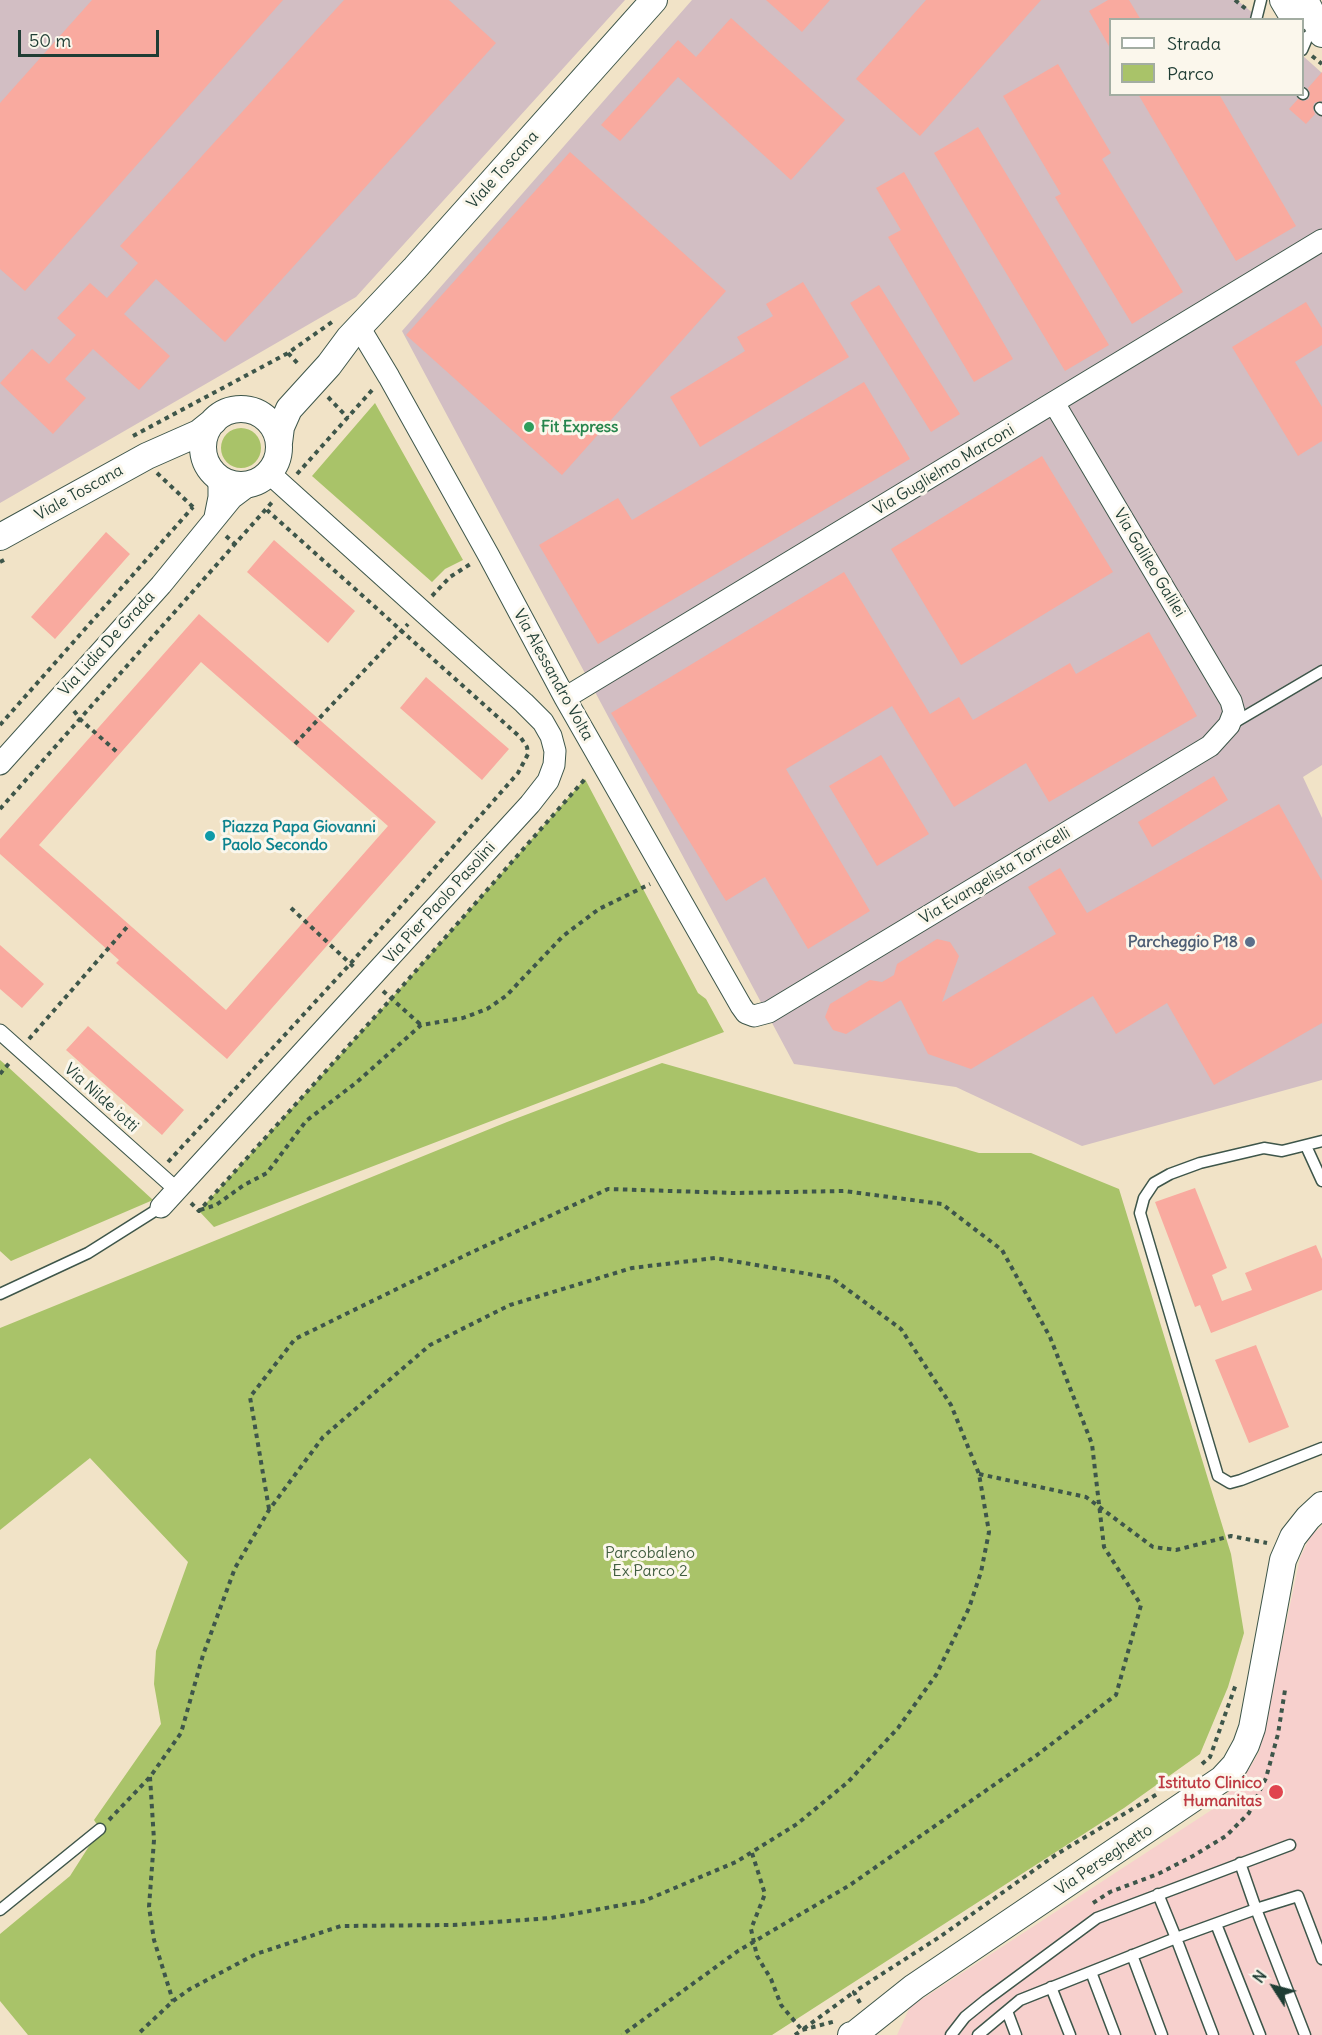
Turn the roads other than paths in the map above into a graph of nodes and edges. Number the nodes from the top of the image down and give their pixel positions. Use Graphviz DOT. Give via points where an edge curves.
graph roads {
  1 [pos="654,0"];
  2 [pos="1261,0"];
  3 [pos="1283,0"];
  4 [pos="1305,0"];
  5 [pos="1256,18"];
  6 [pos="1296,18"];
  7 [pos="1309,36"];
  8 [pos="1322,240"];
  9 [pos="347,329"];
  10 [pos="1054,403"];
  11 [pos="244,409"];
  12 [pos="213,421"];
  13 [pos="279,443"];
  14 [pos="156,459"];
  15 [pos="216,475"];
  16 [pos="269,481"];
  17 [pos="212,523"];
  18 [pos="0,537"];
  19 [pos="1322,671"];
  20 [pos="565,698"];
  21 [pos="1229,725"];
  22 [pos="0,764"];
  23 [pos="754,1016"];
  24 [pos="0,1032"];
  25 [pos="1322,1142"];
  26 [pos="1306,1146"];
  27 [pos="1322,1181"];
  28 [pos="177,1190"];
  29 [pos="161,1207"];
  30 [pos="0,1294"];
  31 [pos="1322,1448"];
  32 [pos="1322,1505"];
  33 [pos="100,1829"];
  34 [pos="1290,1845"];
  35 [pos="1240,1863"];
  36 [pos="1158,1894"];
  37 [pos="1256,1909"];
  38 [pos="0,1910"];
  39 [pos="1216,1924"];
  40 [pos="1176,1938"];
  41 [pos="1132,1955"];
  42 [pos="1322,1959"];
  43 [pos="1091,1972"];
  44 [pos="1051,1987"];
  45 [pos="888,2009"];
  46 [pos="1007,2011"];
  47 [pos="848,2027"];
  48 [pos="878,2035"];
  49 [pos="951,2035"];
  50 [pos="978,2035"];
  51 [pos="1016,2035"];
  52 [pos="1070,2035"];
  53 [pos="1115,2035"];
  54 [pos="1162,2035"];
  55 [pos="1213,2035"];
  56 [pos="1260,2035"];
  57 [pos="1305,2035"];
  1 -- 9 [label="street, Viale Toscana" via="422,260"];
  2 -- 5 [label="lane"];
  3 -- 6 [label="street"];
  4 -- 7 [label="street"];
  8 -- 10 [label="street, Via Guglielmo Marconi"];
  9 -- 11 [label="street, Viale Toscana" via="273,400"];
  9 -- 13 [label="street, Viale Toscana" via="329,365 289,409"];
  9 -- 20 [label="street, Via Alessandro Volta" via="365,337 389,377"];
  10 -- 20 [label="street, Via Guglielmo Marconi"];
  10 -- 21 [label="street, Via Galileo Galilei" via="1231,701 1234,712"];
  11 -- 12 [label="street" via="225,412"];
  11 -- 13 [label="street" via="268,420"];
  12 -- 14 [label="street, Viale Toscana"];
  12 -- 15 [label="street" via="203,444 205,459"];
  13 -- 16 [label="street"];
  14 -- 15 [label="street" via="176,453"];
  14 -- 18 [label="street, Viale Toscana"];
  15 -- 16 [label="street" via="238,485"];
  15 -- 17 [label="street, Via Lidia De Grada" via="218,504"];
  16 -- 17 [label="street, Via Lidia De Grada" via="232,498"];
  16 -- 28 [label="street, Via Pier Paolo Pasolini" via="543,722 555,751 554,765 548,781 530,804"];
  17 -- 22 [label="street, Via Lidia De Grada"];
  19 -- 21 [label="lane"];
  20 -- 23 [label="street, Via Alessandro Volta" via="741,1006"];
  21 -- 23 [label="street, Via Evangelista Torricelli" via="1210,746 769,1012"];
  24 -- 28 [label="street, Via Nilde iotti"];
  25 -- 26 [label="lane"];
  26 -- 27 [label="lane"];
  26 -- 31 [label="lane" via="1282,1151 1264,1148 1170,1174 1154,1183 1140,1213 1218,1476 1230,1483"];
  28 -- 29 [label="street, Via Pier Paolo Pasolini"];
  29 -- 30 [label="lane, Via Pier Paolo Pasolini" via="88,1253"];
  32 -- 45 [label="street, Via Perseghetto" via="1293,1537 1283,1560 1252,1728 1229,1772 1198,1797 914,1987"];
  33 -- 38 [label="lane"];
  34 -- 35 [label="lane"];
  35 -- 36 [label="lane"];
  35 -- 37 [label="lane"];
  36 -- 40 [label="lane"];
  36 -- 49 [label="lane" via="1097,1918 986,2000"];
  37 -- 39 [label="lane"];
  37 -- 42 [label="lane" via="1298,1896"];
  37 -- 57 [label="lane"];
  39 -- 40 [label="lane"];
  39 -- 56 [label="lane"];
  40 -- 41 [label="lane"];
  40 -- 55 [label="lane"];
  41 -- 43 [label="lane"];
  41 -- 54 [label="lane"];
  43 -- 44 [label="lane"];
  43 -- 53 [label="lane"];
  44 -- 46 [label="lane" via="1020,2000"];
  44 -- 52 [label="lane"];
  45 -- 47 [label="street, Via Perseghetto"];
  45 -- 48 [label="street, Via Perseghetto"];
  46 -- 50 [label="lane"];
  46 -- 51 [label="lane"];
}
